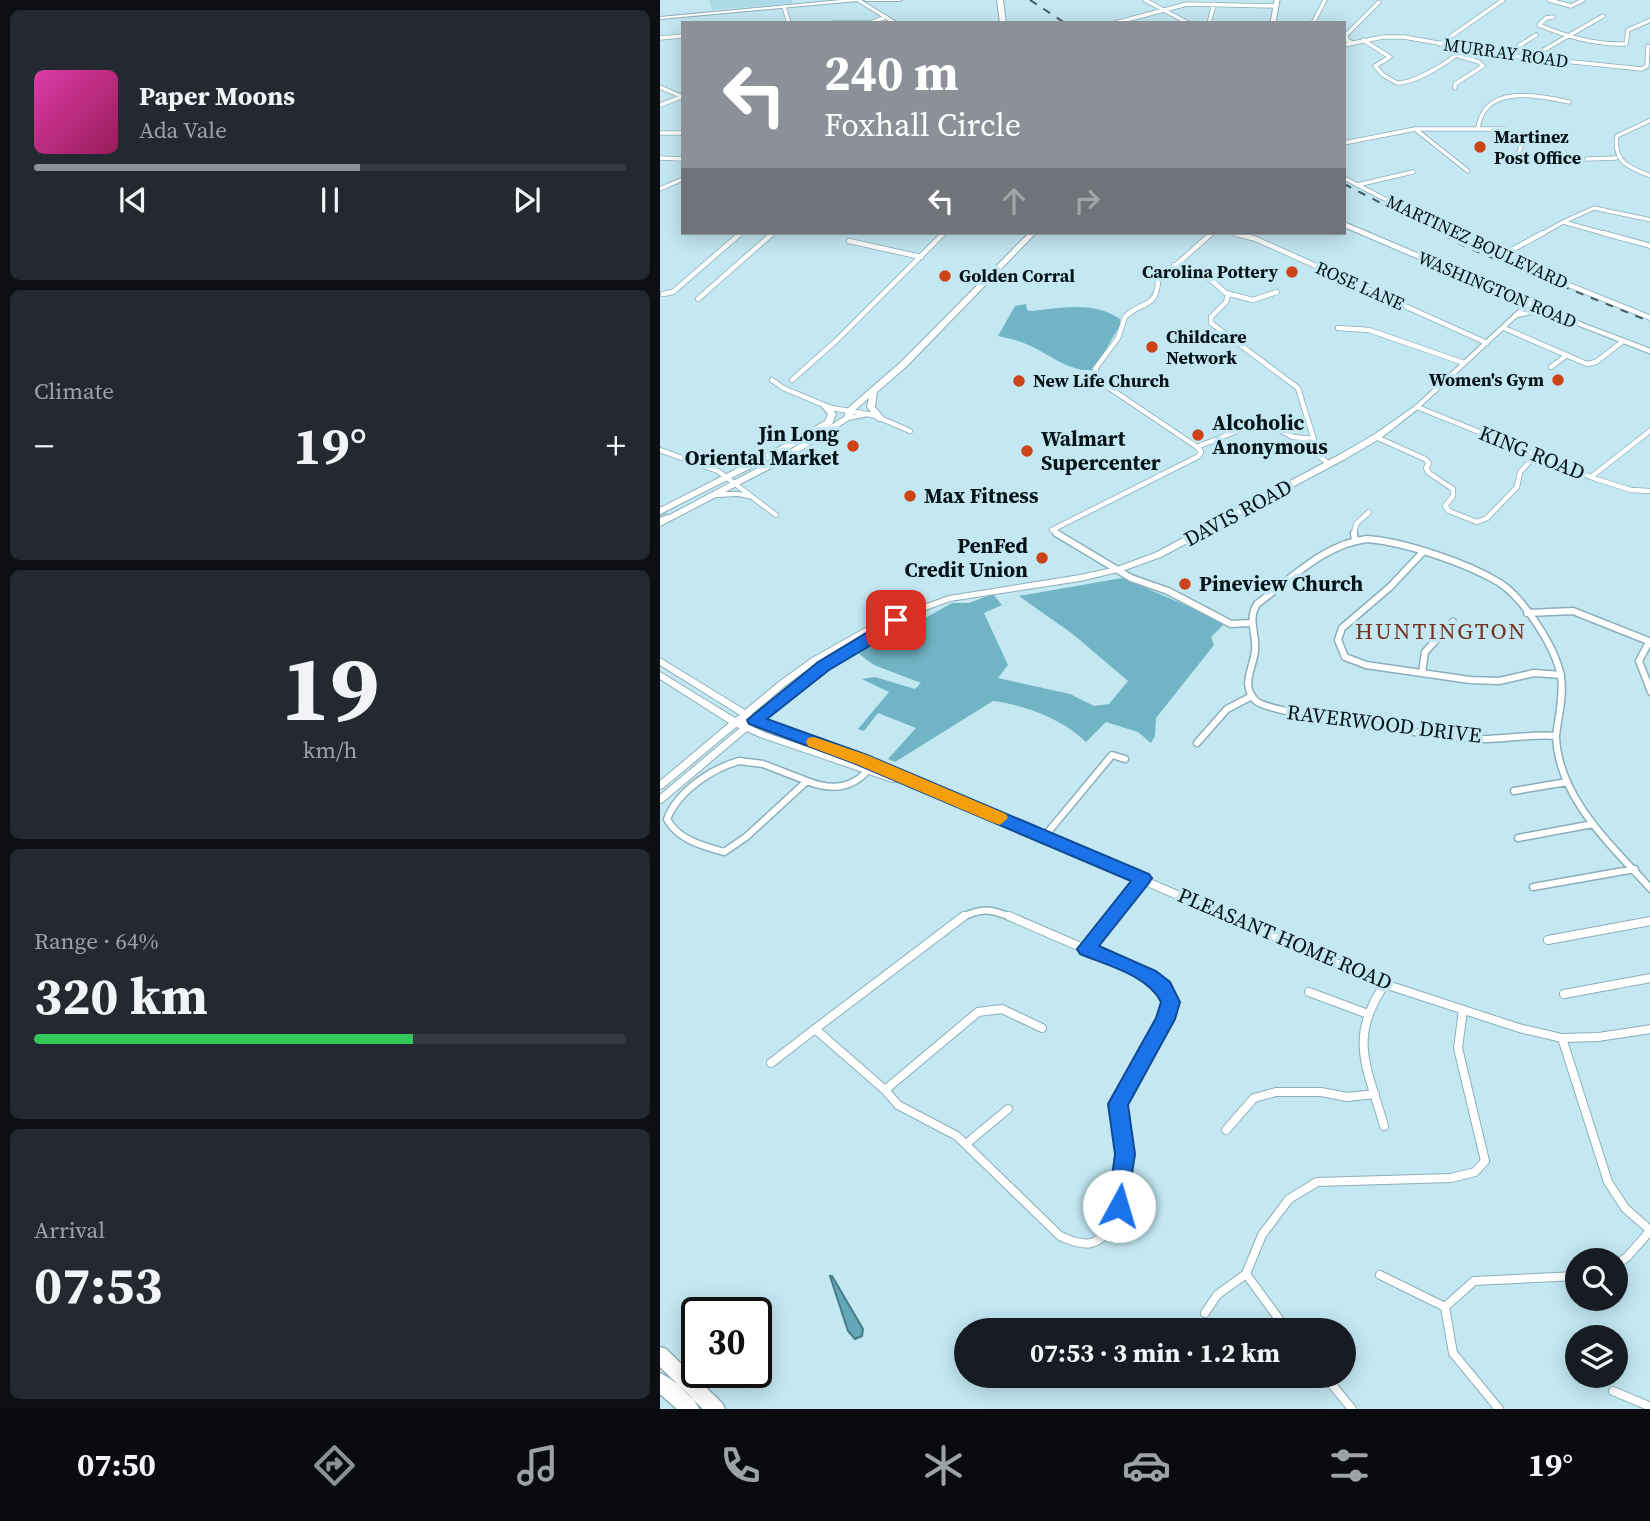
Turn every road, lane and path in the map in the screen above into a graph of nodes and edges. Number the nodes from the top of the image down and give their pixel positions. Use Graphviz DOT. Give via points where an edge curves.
graph roads {
  1 [pos="838,0"];
  2 [pos="858,0"];
  3 [pos="866,0"];
  4 [pos="896,0"];
  5 [pos="1000,0"];
  6 [pos="1145,0"];
  7 [pos="1325,0"];
  8 [pos="1503,0"];
  9 [pos="1549,0"];
  10 [pos="1583,0"];
  11 [pos="878,1"];
  12 [pos="1379,2"];
  13 [pos="1277,3"];
  14 [pos="1214,4"];
  15 [pos="784,6"];
  16 [pos="868,7"];
  17 [pos="1164,10"];
  18 [pos="1603,16"];
  19 [pos="1552,17"];
  20 [pos="660,18"];
  21 [pos="886,18"];
  22 [pos="1650,20"];
  23 [pos="788,21"];
  24 [pos="876,21"];
  25 [pos="892,21"];
  26 [pos="1003,21"];
  27 [pos="1123,21"];
  28 [pos="1184,21"];
  29 [pos="1210,21"];
  30 [pos="1273,21"];
  31 [pos="1314,21"];
  32 [pos="1536,35"];
  33 [pos="1570,35"];
  34 [pos="681,36"];
  35 [pos="660,38"];
  36 [pos="1363,40"];
  37 [pos="1352,43"];
  38 [pos="1346,44"];
  39 [pos="1440,44"];
  40 [pos="1648,46"];
  41 [pos="1464,48"];
  42 [pos="1456,55"];
  43 [pos="1505,55"];
  44 [pos="1390,57"];
  45 [pos="1397,57"];
  46 [pos="1535,59"];
  47 [pos="660,87"];
  48 [pos="1455,88"];
  49 [pos="681,96"];
  50 [pos="681,96"];
  51 [pos="1569,102"];
  52 [pos="660,105"];
  53 [pos="1650,120"];
  54 [pos="1639,125"];
  55 [pos="1415,129"];
  56 [pos="1478,129"];
  57 [pos="1650,129"];
  58 [pos="660,133"];
  59 [pos="681,133"];
  60 [pos="1346,143"];
  61 [pos="660,158"];
  62 [pos="1616,158"];
  63 [pos="681,159"];
  64 [pos="1587,159"];
  65 [pos="1514,164"];
  66 [pos="1468,171"];
  67 [pos="1413,172"];
  68 [pos="1650,176"];
  69 [pos="1346,179"];
  70 [pos="681,180"];
  71 [pos="1357,185"];
  72 [pos="660,189"];
  73 [pos="1650,220"];
  74 [pos="1563,222"];
  75 [pos="1346,225"];
  76 [pos="739,235"];
  77 [pos="771,235"];
  78 [pos="942,235"];
  79 [pos="1031,235"];
  80 [pos="1210,235"];
  81 [pos="1241,235"];
  82 [pos="849,241"];
  83 [pos="1650,246"];
  84 [pos="921,257"];
  85 [pos="1499,257"];
  86 [pos="1174,265"];
  87 [pos="1277,292"];
  88 [pos="1226,293"];
  89 [pos="664,295"];
  90 [pos="698,299"];
  91 [pos="1529,303"];
  92 [pos="1552,313"];
  93 [pos="1516,316"];
  94 [pos="1650,318"];
  95 [pos="1338,328"];
  96 [pos="1504,328"];
  97 [pos="1623,341"];
  98 [pos="1487,343"];
  99 [pos="1650,352"];
  100 [pos="1567,355"];
  101 [pos="1464,363"];
  102 [pos="1551,367"];
  103 [pos="772,380"];
  104 [pos="792,380"];
  105 [pos="875,390"];
  106 [pos="825,406"];
  107 [pos="1417,407"];
  108 [pos="849,414"];
  109 [pos="871,414"];
  110 [pos="881,419"];
  111 [pos="829,422"];
  112 [pos="1650,430"];
  113 [pos="910,432"];
  114 [pos="1376,437"];
  115 [pos="1314,439"];
  116 [pos="1197,447"];
  117 [pos="660,450"];
  118 [pos="1537,454"];
  119 [pos="1329,464"];
  120 [pos="752,475"];
  121 [pos="1591,477"];
  122 [pos="731,480"];
  123 [pos="1650,491"];
  124 [pos="748,495"];
  125 [pos="702,500"];
  126 [pos="1369,512"];
  127 [pos="776,514"];
  128 [pos="661,516"];
  129 [pos="1355,540"];
  130 [pos="1422,553"];
  131 [pos="1119,569"];
  132 [pos="1527,613"];
  133 [pos="896,620"];
  134 [pos="1453,622"];
  135 [pos="1250,623"];
  136 [pos="1650,642"];
  137 [pos="660,661"];
  138 [pos="1422,673"];
  139 [pos="660,675"];
  140 [pos="1561,675"];
  141 [pos="1650,692"];
  142 [pos="1252,696"];
  143 [pos="745,715"];
  144 [pos="755,720"];
  145 [pos="736,723"];
  146 [pos="746,727"];
  147 [pos="1557,736"];
  148 [pos="1197,743"];
  149 [pos="1124,759"];
  150 [pos="870,768"];
  151 [pos="808,781"];
  152 [pos="1567,782"];
  153 [pos="660,786"];
  154 [pos="1514,791"];
  155 [pos="661,799"];
  156 [pos="675,804"];
  157 [pos="1593,824"];
  158 [pos="1044,837"];
  159 [pos="1518,838"];
  160 [pos="1635,869"];
  161 [pos="1143,878"];
  162 [pos="1533,887"];
  163 [pos="1650,889"];
  164 [pos="1650,921"];
  165 [pos="1548,940"];
  166 [pos="1086,949"];
  167 [pos="1650,978"];
  168 [pos="1385,984"];
  169 [pos="1309,992"];
  170 [pos="1564,994"];
  171 [pos="1463,1010"];
  172 [pos="1368,1014"];
  173 [pos="1042,1028"];
  174 [pos="815,1029"];
  175 [pos="1650,1029"];
  176 [pos="1562,1038"];
  177 [pos="770,1063"];
  178 [pos="885,1090"];
  179 [pos="1375,1094"];
  180 [pos="1008,1109"];
  181 [pos="1384,1126"];
  182 [pos="1226,1130"];
  183 [pos="966,1144"];
  184 [pos="1650,1231"];
  185 [pos="1628,1256"];
  186 [pos="1246,1274"];
  187 [pos="1380,1275"];
  188 [pos="1565,1277"];
  189 [pos="1445,1307"];
  190 [pos="1205,1313"];
  191 [pos="1278,1318"];
  192 [pos="660,1356"];
  193 [pos="660,1382"];
  194 [pos="1335,1388"];
  195 [pos="1613,1391"];
  196 [pos="1650,1407"];
  197 [pos="690,1409"];
  198 [pos="716,1409"];
  199 [pos="1352,1409"];
  200 [pos="1499,1409"];
  1 -- 2 [label="main road"];
  1 -- 15 [label="main road"];
  2 -- 16 [label="main road"];
  3 -- 11 [label="main road"];
  4 -- 11 [label="main road"];
  5 -- 26 [label="main road"];
  6 -- 17 [label="street"];
  7 -- 31 [label="street"];
  8 -- 39 [label="street"];
  9 -- 10 [label="street" via="1571,6"];
  11 -- 16 [label="main road"];
  12 -- 37 [label="street" via="1346,35"];
  13 -- 14 [label="street"];
  13 -- 30 [label="street"];
  14 -- 17 [label="street"];
  14 -- 29 [label="street"];
  15 -- 20 [label="main road"];
  15 -- 23 [label="street"];
  16 -- 21 [label="main road"];
  17 -- 27 [label="street"];
  17 -- 28 [label="street"];
  18 -- 33 [label="street"];
  19 -- 33 [label="street" via="1539,25"];
  21 -- 24 [label="street"];
  21 -- 25 [label="main road"];
  22 -- 33 [label="street" via="1628,30 1626,44"];
  32 -- 43 [label="street"];
  33 -- 46 [label="street"];
  34 -- 35 [label="street"];
  36 -- 37 [label="street, MURRAY ROAD"];
  36 -- 39 [label="street, MURRAY ROAD" via="1394,36"];
  36 -- 44 [label="street"];
  37 -- 38 [label="street, MURRAY ROAD"];
  39 -- 41 [label="street, MURRAY ROAD"];
  40 -- 46 [label="street, MURRAY ROAD" via="1642,69"];
  41 -- 42 [label="street"];
  41 -- 43 [label="street, MURRAY ROAD"];
  42 -- 44 [label="street" via="1411,82 1399,84 1375,66"];
  42 -- 48 [label="street" via="1483,66"];
  43 -- 46 [label="street, MURRAY ROAD"];
  44 -- 45 [label="street"];
  47 -- 49 [label="street"];
  50 -- 52 [label="street"];
  51 -- 56 [label="street" via="1511,96 1481,112"];
  53 -- 54 [label="street"];
  54 -- 57 [label="street"];
  54 -- 62 [label="street" via="1617,136"];
  55 -- 56 [label="street"];
  55 -- 60 [label="street"];
  55 -- 66 [label="street"];
  56 -- 65 [label="street" via="1503,129 1518,140 1522,144"];
  58 -- 59 [label="street"];
  61 -- 63 [label="street"];
  62 -- 64 [label="street"];
  62 -- 68 [label="street"];
  67 -- 71 [label="street"];
  69 -- 71 [label="street, MARTINEZ BOULEVARD"];
  70 -- 72 [label="street"];
  71 -- 85 [label="street, MARTINEZ BOULEVARD"];
  73 -- 74 [label="street" via="1594,208"];
  74 -- 83 [label="street"];
  74 -- 85 [label="street"];
  75 -- 91 [label="main road, WASHINGTON ROAD"];
  76 -- 89 [label="street"];
  77 -- 90 [label="street"];
  78 -- 84 [label="street"];
  79 -- 105 [label="main road"];
  80 -- 86 [label="street"];
  81 -- 98 [label="street, ROSE LANE"];
  82 -- 84 [label="street"];
  84 -- 104 [label="street"];
  85 -- 94 [label="street, MARTINEZ BOULEVARD"];
  86 -- 88 [label="street" via="1207,278"];
  86 -- 116 [label="street" via="1156,282 1159,289 1152,301 1126,317 1116,341 1095,369 1099,381"];
  87 -- 88 [label="street" via="1253,300"];
  88 -- 115 [label="street" via="1226,302 1211,323 1298,388"];
  91 -- 92 [label="main road, WASHINGTON ROAD"];
  91 -- 93 [label="main road, DAVIS ROAD"];
  92 -- 93 [label="main road"];
  92 -- 97 [label="main road, WASHINGTON ROAD"];
  93 -- 96 [label="main road, DAVIS ROAD"];
  95 -- 101 [label="street" via="1369,330"];
  96 -- 98 [label="main road, DAVIS ROAD"];
  96 -- 100 [label="street"];
  97 -- 99 [label="main road, WASHINGTON ROAD"];
  97 -- 100 [label="street" via="1587,364"];
  98 -- 101 [label="main road, DAVIS ROAD"];
  100 -- 102 [label="street"];
  101 -- 107 [label="main road, DAVIS ROAD"];
  103 -- 106 [label="street"];
  105 -- 108 [label="main road"];
  105 -- 110 [label="main road" via="871,407"];
  106 -- 108 [label="street"];
  106 -- 111 [label="main road" via="832,414"];
  107 -- 114 [label="main road, DAVIS ROAD"];
  107 -- 118 [label="street, KING ROAD"];
  108 -- 109 [label="main road"];
  108 -- 111 [label="main road"];
  108 -- 120 [label="main road"];
  109 -- 110 [label="street"];
  110 -- 113 [label="street"];
  111 -- 122 [label="main road"];
  112 -- 121 [label="street"];
  114 -- 118 [label="street" via="1425,459 1429,473 1453,489 1445,506 1449,511 1477,522 1487,518 1517,487 1520,472"];
  114 -- 119 [label="main road, DAVIS ROAD"];
  115 -- 116 [label="street" via="1293,437 1270,425 1222,435"];
  115 -- 119 [label="street" via="1319,456"];
  116 -- 131 [label="street" via="1199,456 1052,530"];
  117 -- 122 [label="street"];
  118 -- 121 [label="street, KING ROAD"];
  119 -- 131 [label="main road, DAVIS ROAD" via="1190,539"];
  120 -- 122 [label="main road"];
  120 -- 124 [label="main road" via="747,482"];
  121 -- 123 [label="street, KING ROAD"];
  122 -- 124 [label="street"];
  122 -- 125 [label="main road"];
  122 -- 128 [label="main road"];
  124 -- 125 [label="main road" via="727,493"];
  124 -- 127 [label="street"];
  125 -- 128 [label="main road"];
  126 -- 129 [label="street" via="1356,522"];
  129 -- 130 [label="street" via="1382,539"];
  129 -- 135 [label="street" via="1330,551 1257,604"];
  130 -- 132 [label="street" via="1499,583"];
  130 -- 138 [label="street" via="1342,628 1338,640 1345,657 1354,662"];
  131 -- 133 [label="main road, DAVIS ROAD" via="949,599"];
  131 -- 135 [label="street" via="1231,624"];
  132 -- 136 [label="street" via="1573,611"];
  132 -- 140 [label="street"];
  133 -- 143 [label="main road, DAVIS ROAD" via="879,624 815,660"];
  133 -- 144 [label="main road, DAVIS ROAD" via="824,666"];
  134 -- 138 [label="street" via="1425,652"];
  135 -- 142 [label="street" via="1256,649 1247,680"];
  136 -- 141 [label="street" via="1639,661"];
  137 -- 143 [label="main road, PLEASANT HOME ROAD"];
  138 -- 140 [label="street" via="1499,681 1534,674"];
  139 -- 145 [label="main road, PLEASANT HOME ROAD"];
  140 -- 147 [label="street"];
  142 -- 147 [label="street, RAVERWOOD DRIVE" via="1278,711 1453,736"];
  142 -- 148 [label="street" via="1222,711"];
  143 -- 144 [label="main road, PLEASANT HOME ROAD"];
  143 -- 145 [label="main road, DAVIS ROAD"];
  144 -- 146 [label="main road"];
  144 -- 150 [label="main road, PLEASANT HOME ROAD"];
  145 -- 146 [label="main road, PLEASANT HOME ROAD"];
  145 -- 153 [label="main road, DAVIS ROAD"];
  146 -- 150 [label="main road, PLEASANT HOME ROAD"];
  146 -- 155 [label="main road"];
  147 -- 152 [label="street"];
  149 -- 158 [label="street" via="1112,755"];
  150 -- 151 [label="street" via="851,785 829,788"];
  150 -- 158 [label="main road, PLEASANT HOME ROAD"];
  151 -- 156 [label="street" via="734,760 721,765"];
  151 -- 156 [label="street" via="724,852 672,829 667,819"];
  152 -- 154 [label="street"];
  152 -- 157 [label="street"];
  155 -- 156 [label="street"];
  157 -- 159 [label="street"];
  157 -- 160 [label="street"];
  158 -- 161 [label="main road, PLEASANT HOME ROAD"];
  160 -- 162 [label="street"];
  160 -- 163 [label="street"];
  161 -- 166 [label="street"];
  161 -- 168 [label="main road, PLEASANT HOME ROAD"];
  164 -- 165 [label="street"];
  166 -- 174 [label="street" via="999,912 978,909 955,921"];
  166 -- 183 [label="street" via="1150,977 1170,1002 1166,1019 1118,1104 1125,1154 1113,1226 1091,1244 1074,1244 1040,1219"];
  167 -- 170 [label="street"];
  168 -- 171 [label="main road, PLEASANT HOME ROAD"];
  168 -- 172 [label="street"];
  169 -- 172 [label="street"];
  171 -- 176 [label="main road, PLEASANT HOME ROAD"];
  171 -- 186 [label="street" via="1458,1048 1485,1161 1475,1172 1452,1178 1317,1182 1289,1199 1262,1235"];
  172 -- 179 [label="street" via="1363,1044"];
  173 -- 178 [label="street" via="1002,1009 978,1012"];
  174 -- 177 [label="street"];
  174 -- 178 [label="street"];
  175 -- 176 [label="main road, PLEASANT HOME ROAD"];
  176 -- 184 [label="street" via="1608,1182 1625,1208"];
  178 -- 183 [label="street" via="898,1105"];
  179 -- 181 [label="street"];
  179 -- 182 [label="street" via="1347,1097 1276,1092 1254,1098"];
  180 -- 183 [label="street"];
  184 -- 185 [label="street"];
  186 -- 190 [label="street" via="1219,1292"];
  186 -- 191 [label="street"];
  187 -- 189 [label="street"];
  188 -- 189 [label="street" via="1474,1281"];
  189 -- 200 [label="street" via="1453,1353"];
  192 -- 198 [label="highway"];
  193 -- 197 [label="highway"];
  194 -- 199 [label="street"];
  195 -- 196 [label="street"];
}
